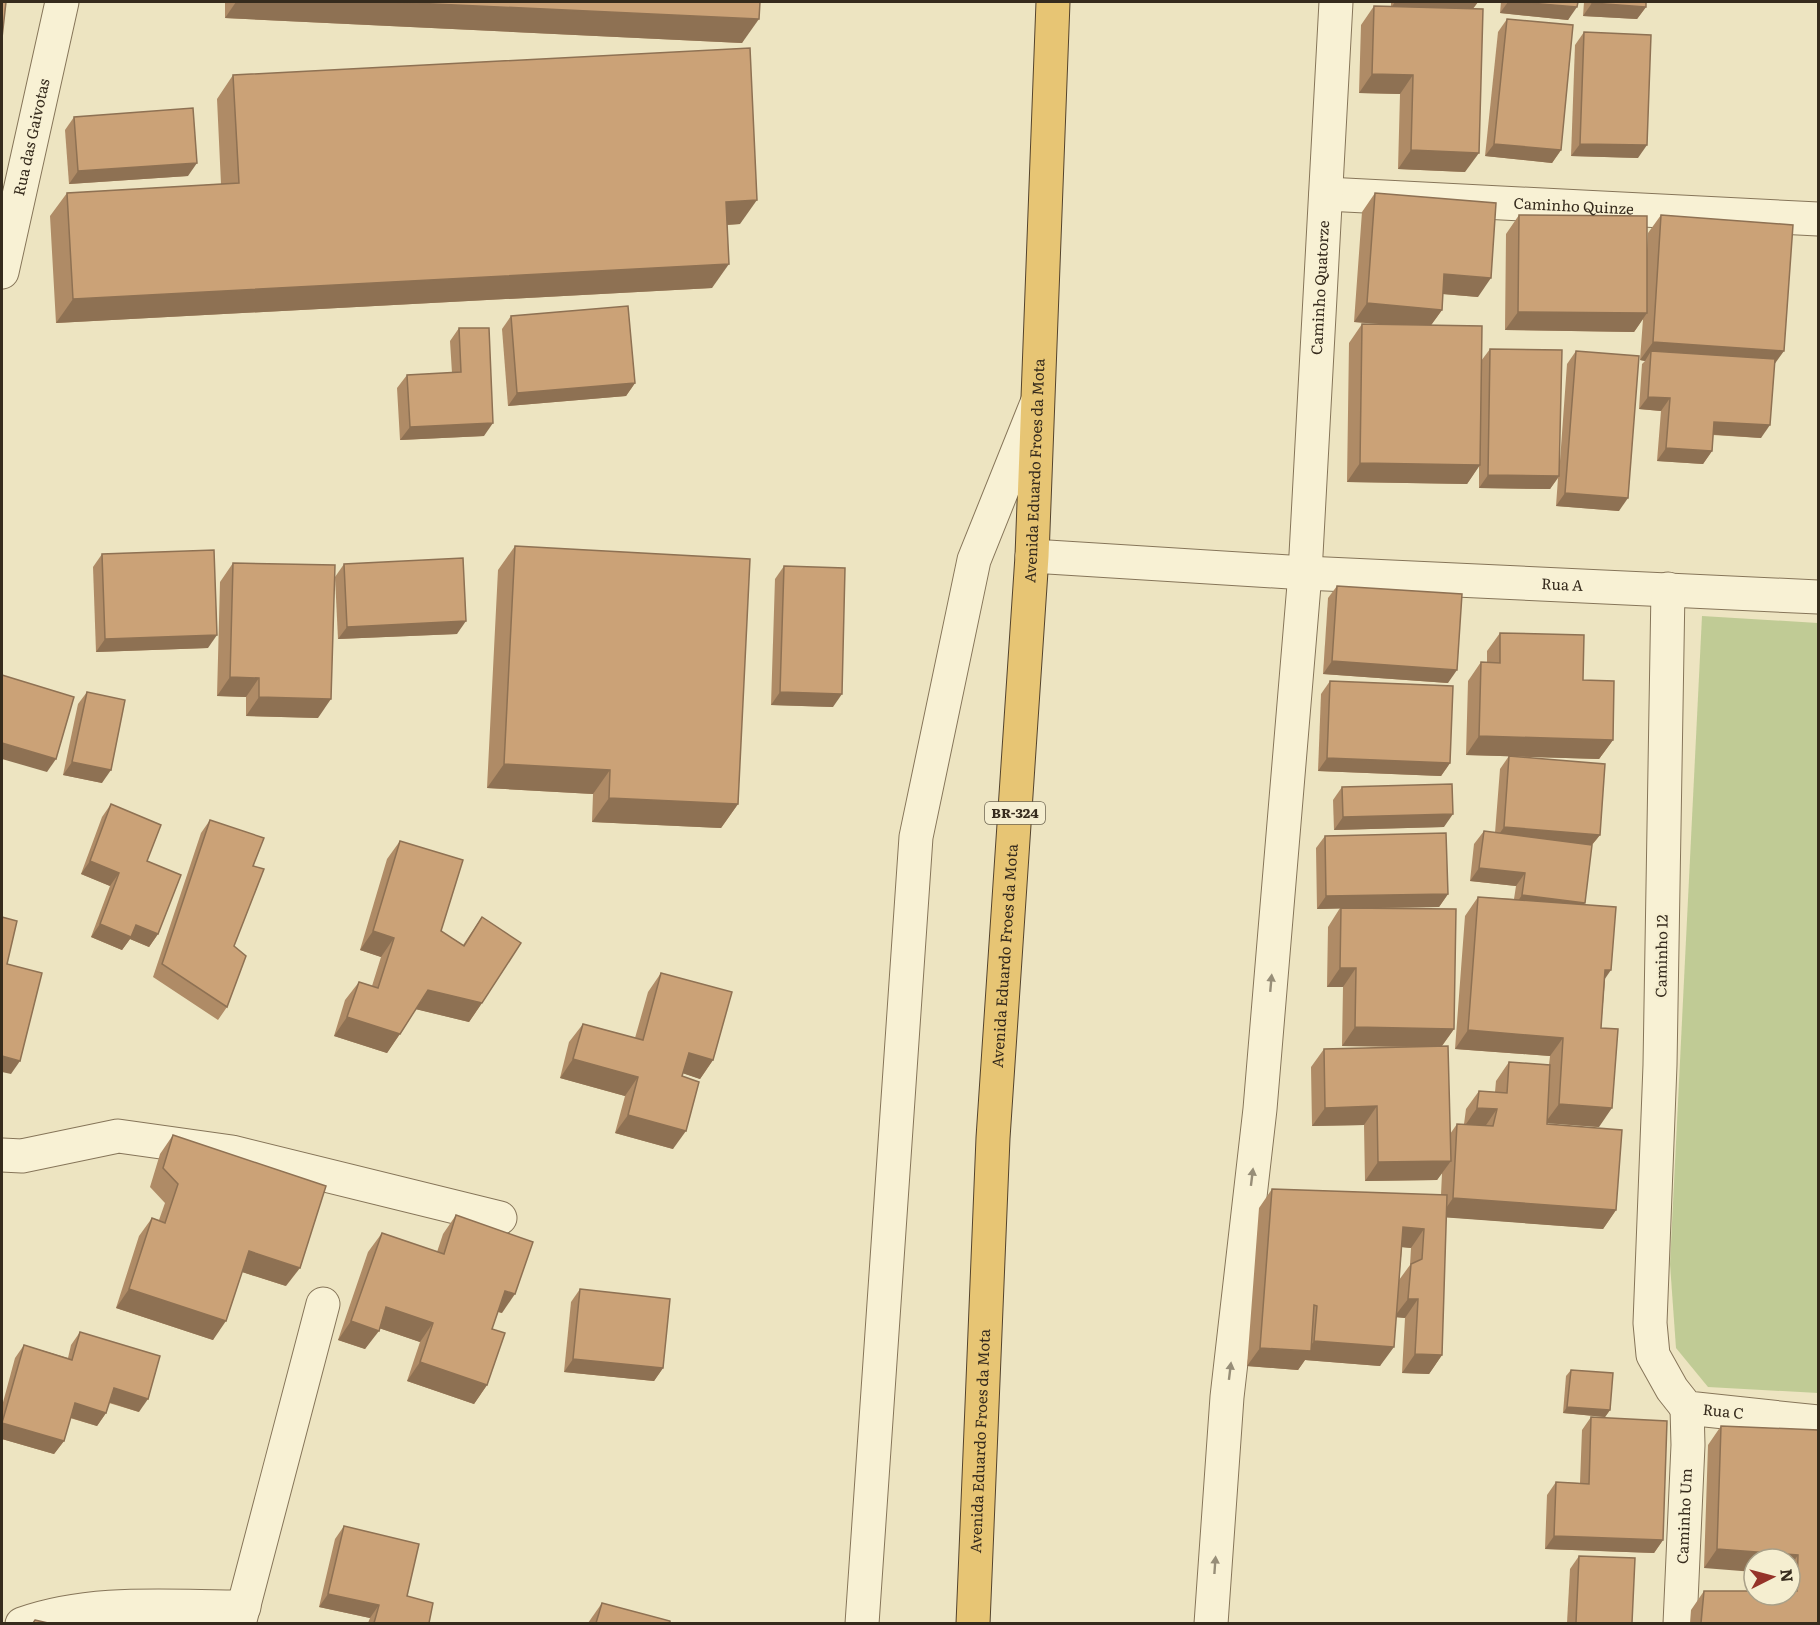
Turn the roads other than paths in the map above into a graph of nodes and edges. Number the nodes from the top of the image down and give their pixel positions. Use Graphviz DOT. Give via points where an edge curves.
graph roads {
  1 [pos="62,2"];
  2 [pos="1053,2"];
  3 [pos="1336,2"];
  4 [pos="1326,194"];
  5 [pos="1818,219"];
  6 [pos="2,272"];
  7 [pos="1038,398"];
  8 [pos="1032,556"];
  9 [pos="1305,573"];
  10 [pos="1668,589"];
  11 [pos="1818,597"];
  12 [pos="2,1155"];
  13 [pos="500,1218"];
  14 [pos="323,1304"];
  15 [pos="1650,1323"];
  16 [pos="1687,1408"];
  17 [pos="1818,1422"];
  18 [pos="241,1615"];
  19 [pos="22,1623"];
  20 [pos="862,1623"];
  21 [pos="973,1623"];
  22 [pos="1211,1623"];
  23 [pos="1680,1623"];
  1 -- 6 [label="street, Rua das Gaivotas"];
  2 -- 7 [label="highway, Avenida Eduardo Froes da Mota / BR-324"];
  3 -- 4 [label="street, Caminho Quatorze"];
  4 -- 5 [label="street, Caminho Quinze"];
  4 -- 9 [label="street, Caminho Quatorze"];
  7 -- 8 [label="highway, Avenida Eduardo Froes da Mota / BR-324"];
  7 -- 20 [label="street" via="974,560 916,837"];
  8 -- 9 [label="street, Rua A"];
  8 -- 21 [label="highway, Avenida Eduardo Froes da Mota / BR-324" via="993,1138"];
  9 -- 10 [label="street, Rua A"];
  22 -- 9 [label="street, Caminho Quatorze, one-way" via="1227,1397 1260,1109"];
  10 -- 11 [label="street, Rua A"];
  10 -- 15 [label="street, Caminho 12" via="1660,1053"];
  12 -- 13 [label="street" via="22,1156 118,1136 232,1152"];
  14 -- 18 [label="street"];
  15 -- 16 [label="street, Rua C" via="1653,1355 1671,1389"];
  16 -- 17 [label="street, Rua C"];
  16 -- 23 [label="street, Caminho Um"];
  18 -- 19 [label="street" via="105,1607"];
}
